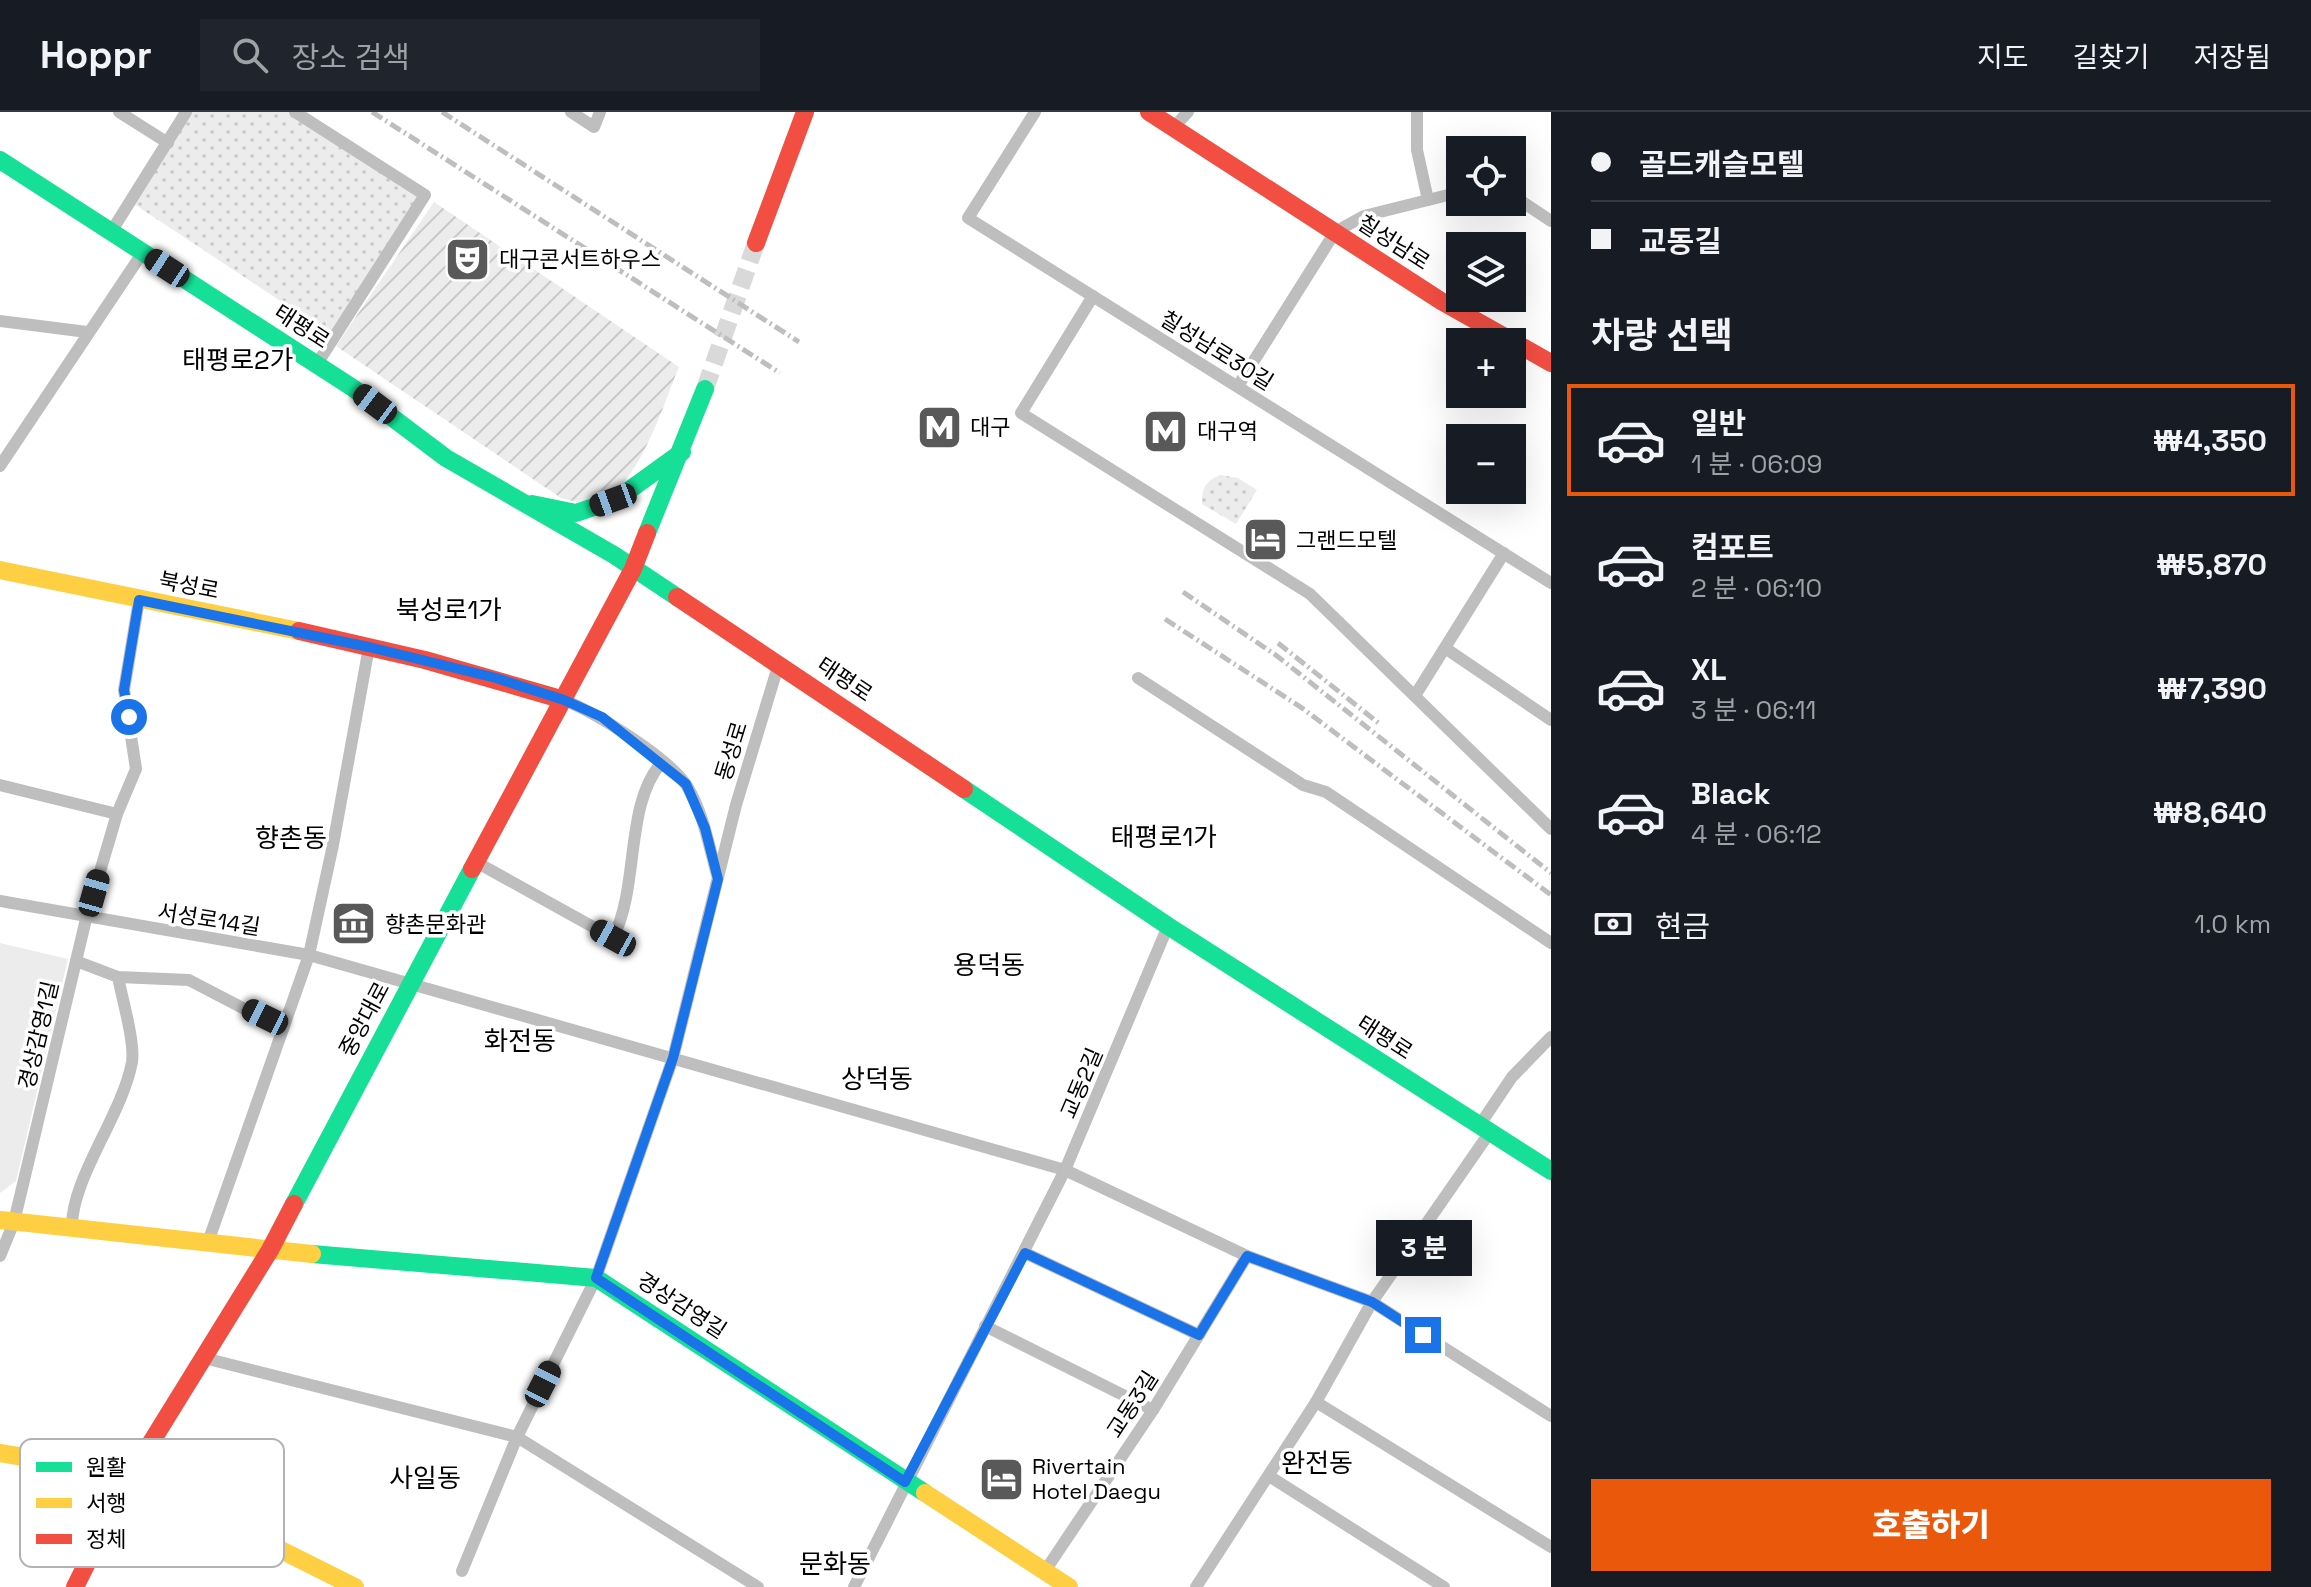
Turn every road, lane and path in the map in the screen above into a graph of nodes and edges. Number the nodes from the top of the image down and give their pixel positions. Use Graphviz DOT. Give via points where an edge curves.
graph roads {
  1 [pos="119,112"];
  2 [pos="186,112"];
  3 [pos="295,112"];
  4 [pos="571,112"];
  5 [pos="600,112"];
  6 [pos="805,112"];
  7 [pos="1035,112"];
  8 [pos="1149,112"];
  9 [pos="1188,112"];
  10 [pos="1417,112"];
  11 [pos="1173,128"];
  12 [pos="168,143"];
  13 [pos="0,160"];
  14 [pos="1446,196"];
  15 [pos="1428,200"];
  16 [pos="1526,204"];
  17 [pos="1551,221"];
  18 [pos="111,232"];
  19 [pos="1335,232"];
  20 [pos="756,243"];
  21 [pos="143,252"];
  22 [pos="1093,296"];
  23 [pos="0,321"];
  24 [pos="87,332"];
  25 [pos="1551,363"];
  26 [pos="317,364"];
  27 [pos="1238,386"];
  28 [pos="705,389"];
  29 [pos="682,452"];
  30 [pos="0,466"];
  31 [pos="516,501"];
  32 [pos="1504,553"];
  33 [pos="633,569"];
  34 [pos="0,570"];
  35 [pos="1551,583"];
  36 [pos="139,600"];
  37 [pos="369,647"];
  38 [pos="1445,648"];
  39 [pos="779,663"];
  40 [pos="1138,678"];
  41 [pos="1416,694"];
  42 [pos="564,700"];
  43 [pos="1551,720"];
  44 [pos="662,762"];
  45 [pos="0,785"];
  46 [pos="117,814"];
  47 [pos="1551,829"];
  48 [pos="476,862"];
  49 [pos="718,879"];
  50 [pos="0,901"];
  51 [pos="86,919"];
  52 [pos="1168,926"];
  53 [pos="1551,943"];
  54 [pos="309,955"];
  55 [pos="76,961"];
  56 [pos="118,977"];
  57 [pos="409,984"];
  58 [pos="283,1029"];
  59 [pos="1551,1037"];
  60 [pos="673,1058"];
  61 [pos="1484,1129"];
  62 [pos="1065,1170"];
  63 [pos="1551,1171"];
  64 [pos="7,1221"];
  65 [pos="72,1229"];
  66 [pos="207,1245"];
  67 [pos="270,1250"];
  68 [pos="1025,1253"];
  69 [pos="0,1256"];
  70 [pos="1247,1256"];
  71 [pos="596,1278"];
  72 [pos="1372,1302"];
  73 [pos="985,1326"];
  74 [pos="1199,1335"];
  75 [pos="204,1358"];
  76 [pos="1316,1402"];
  77 [pos="1153,1410"];
  78 [pos="1551,1416"];
  79 [pos="517,1437"];
  80 [pos="153,1439"];
  81 [pos="0,1453"];
  82 [pos="20,1456"];
  83 [pos="1269,1476"];
  84 [pos="905,1482"];
  85 [pos="1551,1547"];
  86 [pos="284,1552"];
  87 [pos="85,1567"];
  88 [pos="462,1571"];
  89 [pos="1045,1571"];
  90 [pos="75,1587"];
  91 [pos="355,1587"];
  92 [pos="758,1587"];
  93 [pos="854,1587"];
  94 [pos="1069,1587"];
  95 [pos="1196,1587"];
  96 [pos="1444,1587"];
  1 -- 12 [label="street"];
  2 -- 12 [label="street"];
  3 -- 26 [label="street" via="425,195"];
  4 -- 5 [label="street" via="594,127"];
  6 -- 20 [label="main road"];
  7 -- 22 [label="street, 칠성남로30길" via="968,218"];
  8 -- 11 [label="main road, 칠성남로"];
  9 -- 11 [label="street"];
  10 -- 15 [label="street" via="1417,150"];
  11 -- 19 [label="main road, 칠성남로"];
  12 -- 18 [label="street"];
  13 -- 18 [label="main road, 태평로"];
  14 -- 15 [label="street"];
  15 -- 19 [label="street" via="1364,216"];
  16 -- 17 [label="street"];
  18 -- 21 [label="main road, 태평로"];
  19 -- 25 [label="main road, 칠성남로" via="1441,301"];
  19 -- 27 [label="street, 칠성남로"];
  21 -- 24 [label="street"];
  21 -- 26 [label="main road, 태평로"];
  22 -- 27 [label="street, 칠성남로30길"];
  22 -- 41 [label="street" via="1021,413 1310,594"];
  23 -- 24 [label="street"];
  24 -- 30 [label="street"];
  26 -- 31 [label="main road, 태평로" via="446,458"];
  27 -- 32 [label="street, 칠성남로30길"];
  28 -- 29 [label="main road, 중앙대로"];
  29 -- 31 [label="main road" via="617,499 576,513"];
  29 -- 33 [label="main road, 중앙대로"];
  31 -- 33 [label="main road, 태평로"];
  32 -- 35 [label="street, 칠성남로30길"];
  32 -- 38 [label="street"];
  33 -- 39 [label="main road, 태평로"];
  33 -- 42 [label="main road, 중앙대로"];
  34 -- 36 [label="main road, 북성로"];
  36 -- 37 [label="main road, 북성로"];
  36 -- 46 [label="street, 경상감영1길" via="124,690 136,769"];
  37 -- 42 [label="main road, 북성로"];
  37 -- 54 [label="street"];
  38 -- 41 [label="street"];
  38 -- 43 [label="street"];
  39 -- 49 [label="street, 동성로"];
  39 -- 52 [label="main road, 태평로"];
  40 -- 53 [label="street" via="1303,785 1326,792"];
  41 -- 47 [label="street"];
  42 -- 44 [label="street" via="602,717"];
  42 -- 48 [label="main road, 중앙대로"];
  44 -- 48 [label="street" via="645,789 625,913 613,938"];
  44 -- 49 [label="street" via="686,784"];
  45 -- 46 [label="street"];
  46 -- 51 [label="street, 경상감영1길"];
  48 -- 57 [label="main road, 중앙대로"];
  49 -- 60 [label="street, 동성로"];
  50 -- 51 [label="street, 서성로14길"];
  51 -- 54 [label="street, 서성로14길"];
  51 -- 55 [label="street, 경상감영1길"];
  52 -- 61 [label="main road, 태평로"];
  52 -- 62 [label="street, 교동2길"];
  54 -- 57 [label="street, 서성로14길"];
  54 -- 58 [label="street"];
  55 -- 56 [label="street, 경상감영1길"];
  55 -- 64 [label="street, 경상감영1길"];
  56 -- 58 [label="street, 경상감영1길" via="189,980"];
  56 -- 65 [label="street" via="132,1060 107,1133 71,1207"];
  57 -- 60 [label="street, 서성로14길"];
  57 -- 67 [label="main road, 중앙대로"];
  58 -- 66 [label="street"];
  59 -- 61 [label="street" via="1512,1077"];
  60 -- 62 [label="street, 서성로14길"];
  60 -- 71 [label="street, 동성로"];
  61 -- 63 [label="main road, 태평로"];
  61 -- 72 [label="street"];
  62 -- 68 [label="street, 교동2길"];
  62 -- 70 [label="street, 서성로14길"];
  64 -- 65 [label="main road, 경상감영길"];
  64 -- 69 [label="street, 경상감영1길"];
  65 -- 66 [label="main road, 경상감영길"];
  66 -- 67 [label="main road, 경상감영길"];
  67 -- 71 [label="main road, 경상감영길"];
  67 -- 75 [label="main road, 중앙대로"];
  68 -- 73 [label="street, 교동2길"];
  68 -- 74 [label="street"];
  70 -- 72 [label="street, 서성로14길"];
  70 -- 74 [label="street, 교동3길"];
  71 -- 79 [label="street, 동성로"];
  71 -- 84 [label="main road, 경상감영길"];
  72 -- 76 [label="street"];
  72 -- 78 [label="street, 서성로14길"];
  73 -- 77 [label="street"];
  73 -- 84 [label="street, 교동2길"];
  74 -- 77 [label="street, 교동3길"];
  75 -- 79 [label="street"];
  75 -- 80 [label="main road, 중앙대로"];
  76 -- 83 [label="street"];
  76 -- 85 [label="street"];
  77 -- 89 [label="street, 교동3길"];
  79 -- 88 [label="street, 동성로"];
  79 -- 92 [label="street"];
  81 -- 82 [label="main road"];
  83 -- 95 [label="street"];
  83 -- 96 [label="street"];
  84 -- 89 [label="main road, 경상감영길"];
  84 -- 93 [label="street, 교동2길"];
  86 -- 91 [label="main road"];
  87 -- 90 [label="main road, 중앙대로"];
  89 -- 94 [label="main road, 경상감영길"];
}
